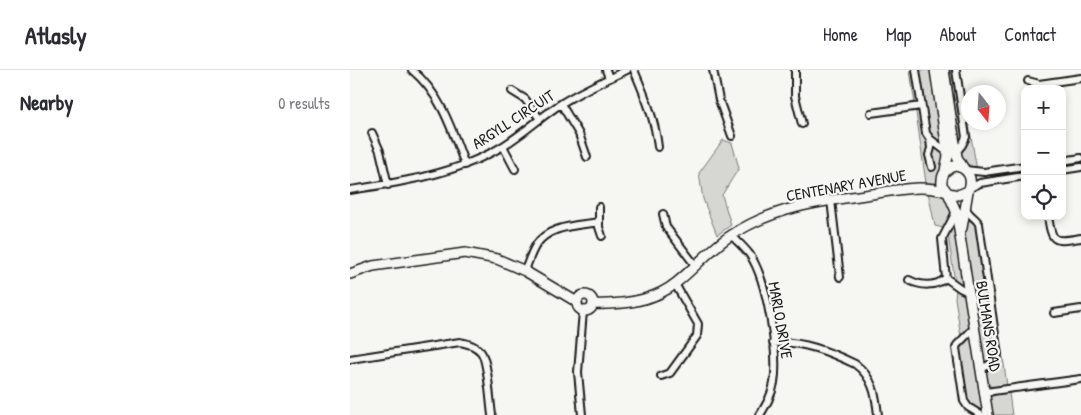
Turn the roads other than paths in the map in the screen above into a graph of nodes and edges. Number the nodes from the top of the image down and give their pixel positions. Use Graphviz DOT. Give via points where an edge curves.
graph roads {
  1 [pos="412,70"];
  2 [pos="606,70"];
  3 [pos="627,70"];
  4 [pos="634,70"];
  5 [pos="712,70"];
  6 [pos="795,70"];
  7 [pos="916,70"];
  8 [pos="935,70"];
  9 [pos="944,70"];
  10 [pos="956,70"];
  11 [pos="610,78"];
  12 [pos="1081,78"];
  13 [pos="1028,81"];
  14 [pos="512,91"];
  15 [pos="561,104"];
  16 [pos="921,106"];
  17 [pos="871,113"];
  18 [pos="540,119"];
  19 [pos="802,124"];
  20 [pos="372,133"];
  21 [pos="732,136"];
  22 [pos="930,138"];
  23 [pos="939,145"];
  24 [pos="503,146"];
  25 [pos="658,147"];
  26 [pos="931,148"];
  27 [pos="952,151"];
  28 [pos="587,157"];
  29 [pos="1081,158"];
  30 [pos="1066,160"];
  31 [pos="465,165"];
  32 [pos="932,167"];
  33 [pos="1021,167"];
  34 [pos="1081,167"];
  35 [pos="515,169"];
  36 [pos="965,169"];
  37 [pos="1066,169"];
  38 [pos="944,174"];
  39 [pos="1021,177"];
  40 [pos="388,185"];
  41 [pos="923,187"];
  42 [pos="350,190"];
  43 [pos="969,190"];
  44 [pos="948,192"];
  45 [pos="831,200"];
  46 [pos="966,207"];
  47 [pos="599,208"];
  48 [pos="956,211"];
  49 [pos="663,214"];
  50 [pos="1048,220"];
  51 [pos="598,222"];
  52 [pos="731,235"];
  53 [pos="602,236"];
  54 [pos="1081,238"];
  55 [pos="961,241"];
  56 [pos="695,265"];
  57 [pos="525,271"];
  58 [pos="350,274"];
  59 [pos="840,277"];
  60 [pos="946,278"];
  61 [pos="909,280"];
  62 [pos="675,284"];
  63 [pos="968,292"];
  64 [pos="576,302"];
  65 [pos="593,304"];
  66 [pos="1081,309"];
  67 [pos="583,311"];
  68 [pos="1054,313"];
  69 [pos="975,327"];
  70 [pos="773,343"];
  71 [pos="350,359"];
  72 [pos="981,369"];
  73 [pos="661,376"];
  74 [pos="1081,379"];
  75 [pos="985,392"];
  76 [pos="492,415"];
  77 [pos="582,415"];
  78 [pos="760,415"];
  79 [pos="878,415"];
  80 [pos="981,415"];
  81 [pos="988,415"];
  1 -- 31 [label="street" via="439,101"];
  2 -- 11 [label="street"];
  3 -- 11 [label="street, ARGYLL CIRCUIT"];
  4 -- 25 [label="street" via="652,112"];
  5 -- 21 [label="street" via="718,100"];
  6 -- 19 [label="street" via="795,96"];
  7 -- 16 [label="street"];
  8 -- 27 [label="street"];
  9 -- 27 [label="street"];
  10 -- 27 [label="street" via="966,137"];
  11 -- 15 [label="street, ARGYLL CIRCUIT"];
  12 -- 13 [label="street" via="1039,84"];
  14 -- 18 [label="street"];
  15 -- 18 [label="street, ARGYLL CIRCUIT"];
  15 -- 28 [label="street" via="579,134"];
  16 -- 17 [label="street"];
  16 -- 22 [label="street"];
  18 -- 24 [label="street, ARGYLL CIRCUIT"];
  20 -- 40 [label="street"];
  22 -- 23 [label="street"];
  22 -- 26 [label="street"];
  23 -- 26 [label="street"];
  23 -- 27 [label="street"];
  24 -- 31 [label="street, ARGYLL CIRCUIT"];
  24 -- 35 [label="street"];
  26 -- 32 [label="street" via="928,155"];
  27 -- 36 [label="street"];
  27 -- 38 [label="street"];
  29 -- 30 [label="street"];
  31 -- 40 [label="street, ARGYLL CIRCUIT"];
  33 -- 36 [label="street" via="984,172"];
  34 -- 37 [label="street"];
  36 -- 38 [label="street" via="954,166"];
  36 -- 43 [label="street" via="970,178"];
  38 -- 41 [label="street, CENTENARY AVENUE"];
  38 -- 44 [label="street" via="942,185"];
  39 -- 43 [label="street" via="983,182"];
  40 -- 42 [label="street, ARGYLL CIRCUIT"];
  41 -- 44 [label="street, CENTENARY AVENUE"];
  41 -- 45 [label="street, CENTENARY AVENUE"];
  43 -- 44 [label="street" via="958,195"];
  43 -- 46 [label="street, BULMANS ROAD"];
  44 -- 48 [label="street, BULMANS ROAD"];
  45 -- 52 [label="street, CENTENARY AVENUE" via="777,212"];
  45 -- 59 [label="street"];
  46 -- 55 [label="street, BULMANS ROAD"];
  46 -- 72 [label="street" via="979,224 998,354 993,363"];
  47 -- 51 [label="street"];
  48 -- 55 [label="street, BULMANS ROAD"];
  48 -- 60 [label="street" via="942,239"];
  49 -- 56 [label="street" via="666,227"];
  50 -- 54 [label="street" via="1054,238 1061,241"];
  51 -- 53 [label="street"];
  51 -- 57 [label="street" via="552,230 535,246"];
  52 -- 56 [label="street, CENTENARY AVENUE"];
  52 -- 70 [label="street, MARLO DRIVE" via="750,256 760,278"];
  55 -- 63 [label="street, BULMANS ROAD"];
  56 -- 62 [label="street, CENTENARY AVENUE"];
  57 -- 58 [label="street" via="497,259 465,253 372,266"];
  57 -- 64 [label="street"];
  60 -- 61 [label="street" via="924,285"];
  60 -- 63 [label="street"];
  62 -- 65 [label="street, CENTENARY AVENUE" via="655,296 635,302"];
  62 -- 73 [label="street" via="696,319 697,336 670,372"];
  63 -- 69 [label="street, BULMANS ROAD"];
  64 -- 65 [label="street" via="584,295 592,298"];
  64 -- 67 [label="street"];
  65 -- 67 [label="street"];
  66 -- 68 [label="street"];
  67 -- 77 [label="street" via="578,372"];
  69 -- 72 [label="street, BULMANS ROAD"];
  69 -- 80 [label="street" via="956,348 964,401"];
  70 -- 78 [label="street, MARLO DRIVE" via="774,383"];
  70 -- 79 [label="street" via="798,343 855,364 873,384"];
  71 -- 76 [label="street" via="460,342 471,344 482,352 486,365"];
  72 -- 75 [label="street, BULMANS ROAD"];
  74 -- 75 [label="street"];
  75 -- 81 [label="street, BULMANS ROAD"];
}
